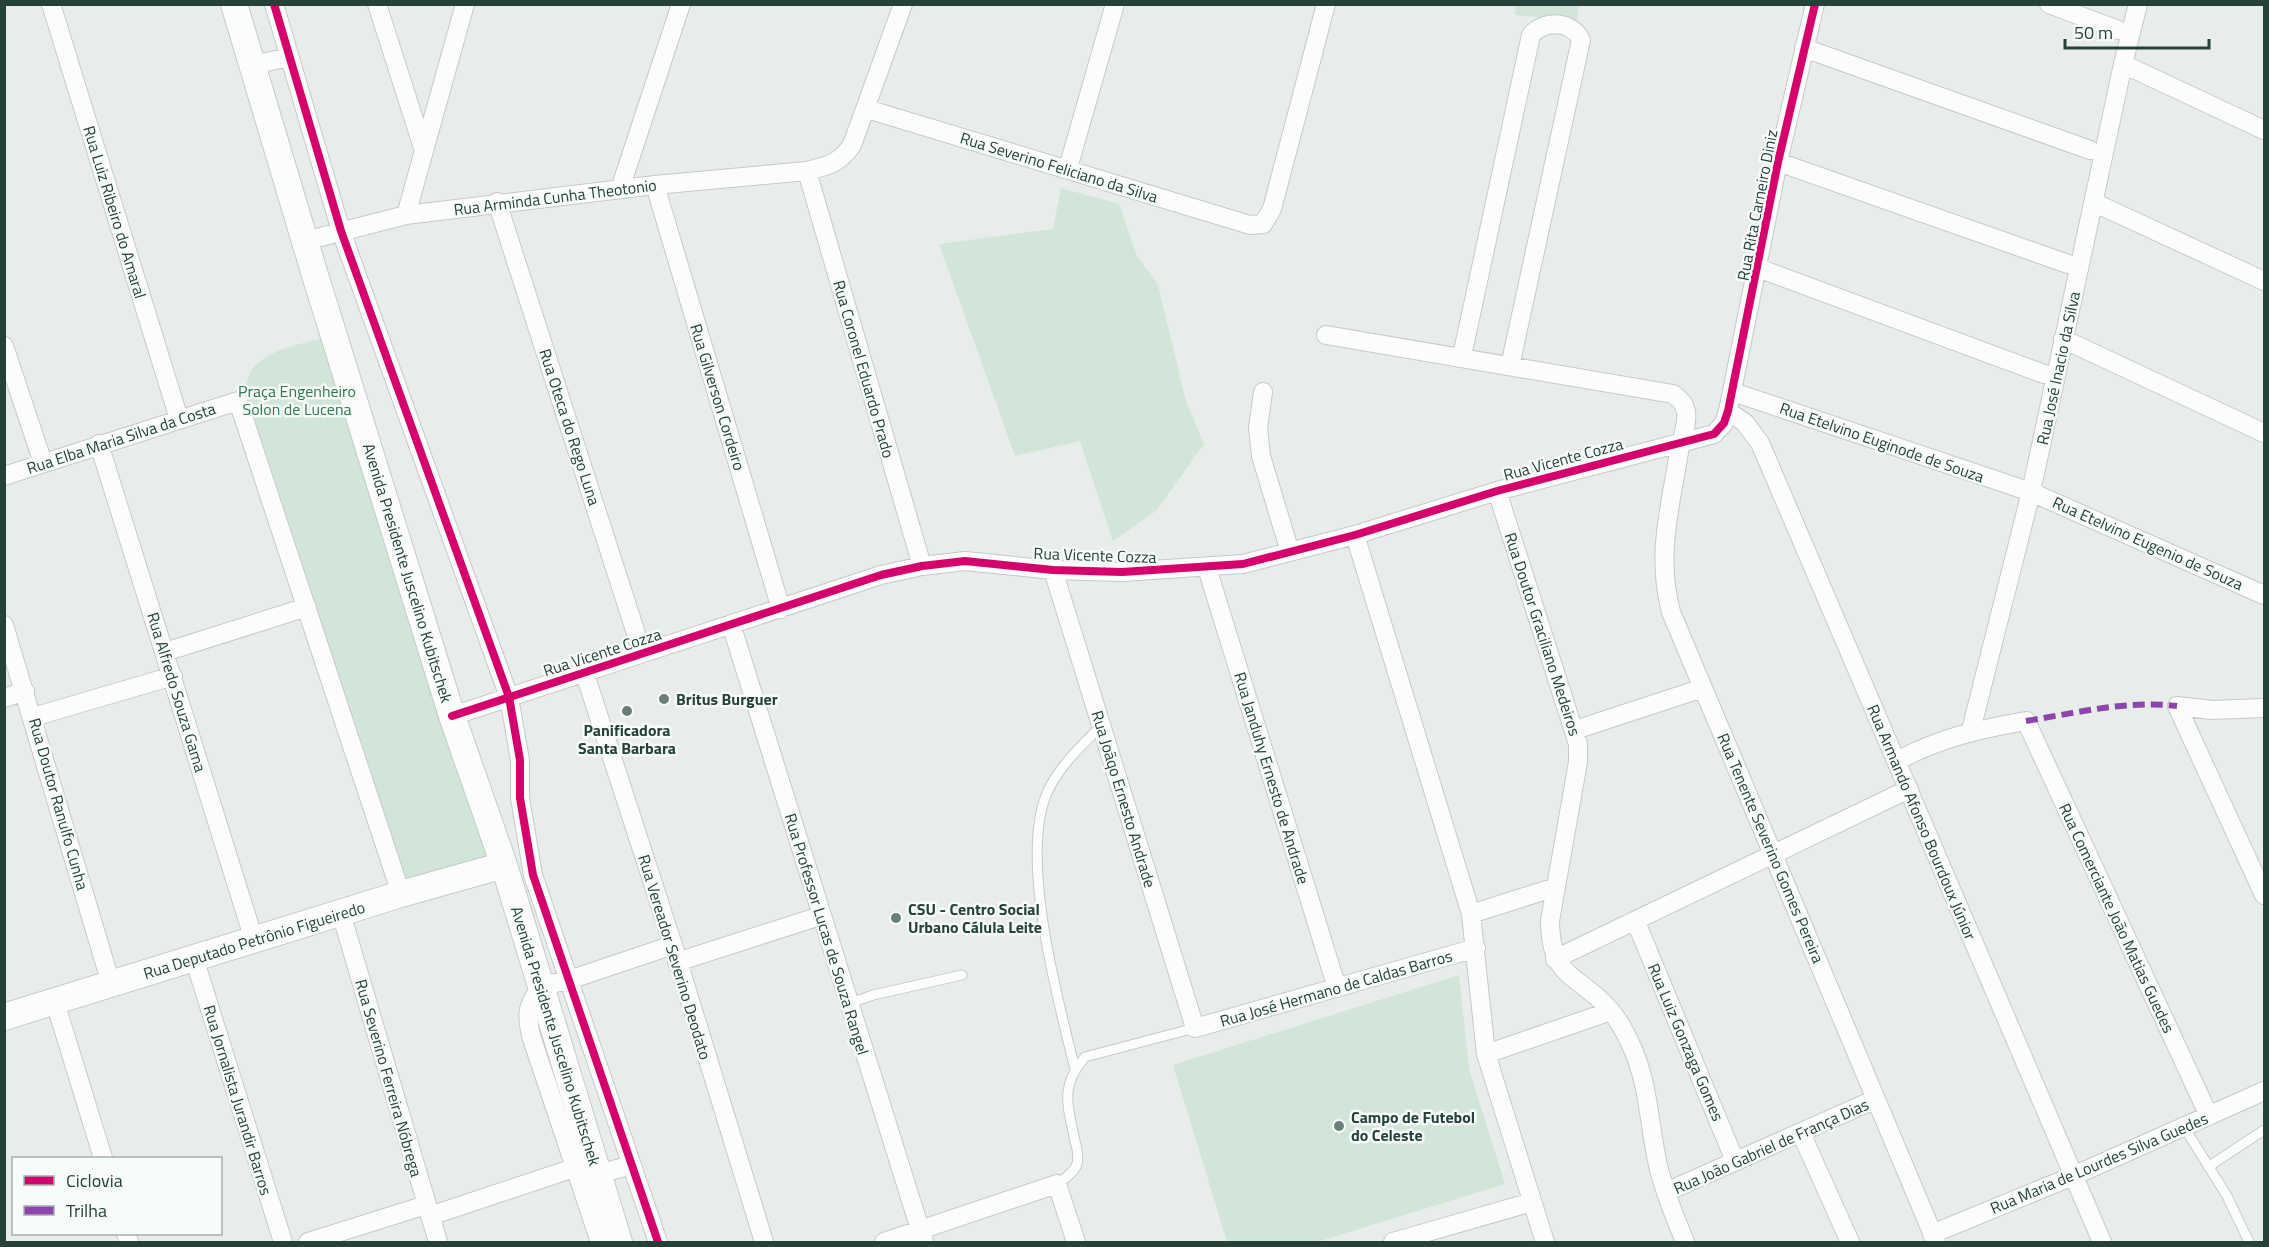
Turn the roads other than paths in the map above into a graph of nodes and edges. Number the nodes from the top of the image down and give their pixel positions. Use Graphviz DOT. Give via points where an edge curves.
graph roads {
  1 [pos="234,4"];
  2 [pos="274,4"];
  3 [pos="377,4"];
  4 [pos="465,4"];
  5 [pos="681,4"];
  6 [pos="903,4"];
  7 [pos="1115,4"];
  8 [pos="1326,4"];
  9 [pos="1815,4"];
  10 [pos="2049,4"];
  11 [pos="2138,4"];
  12 [pos="54,5"];
  13 [pos="2118,30"];
  14 [pos="1804,48"];
  15 [pos="289,57"];
  16 [pos="2123,64"];
  17 [pos="253,65"];
  18 [pos="867,109"];
  19 [pos="2265,130"];
  20 [pos="2090,150"];
  21 [pos="424,151"];
  22 [pos="1778,162"];
  23 [pos="1068,168"];
  24 [pos="807,171"];
  25 [pos="655,185"];
  26 [pos="620,189"];
  27 [pos="497,202"];
  28 [pos="2095,203"];
  29 [pos="406,215"];
  30 [pos="341,231"];
  31 [pos="305,241"];
  32 [pos="2068,264"];
  33 [pos="1758,268"];
  34 [pos="2265,281"];
  35 [pos="1326,335"];
  36 [pos="2063,339"];
  37 [pos="4,346"];
  38 [pos="1462,356"];
  39 [pos="1510,366"];
  40 [pos="2044,374"];
  41 [pos="1263,392"];
  42 [pos="1733,392"];
  43 [pos="1728,411"];
  44 [pos="179,420"];
  45 [pos="2265,433"];
  46 [pos="1681,442"];
  47 [pos="99,444"];
  48 [pos="43,463"];
  49 [pos="4,476"];
  50 [pos="1497,491"];
  51 [pos="2031,492"];
  52 [pos="1355,535"];
  53 [pos="1290,552"];
  54 [pos="922,566"];
  55 [pos="1207,568"];
  56 [pos="1053,570"];
  57 [pos="2265,595"];
  58 [pos="307,607"];
  59 [pos="781,609"];
  60 [pos="731,624"];
  61 [pos="4,625"];
  62 [pos="165,652"];
  63 [pos="642,652"];
  64 [pos="584,671"];
  65 [pos="173,676"];
  66 [pos="1703,688"];
  67 [pos="25,691"];
  68 [pos="4,698"];
  69 [pos="509,698"];
  70 [pos="2265,708"];
  71 [pos="453,716"];
  72 [pos="33,717"];
  73 [pos="1101,726"];
  74 [pos="1575,730"];
  75 [pos="1971,730"];
  76 [pos="1897,761"];
  77 [pos="1909,789"];
  78 [pos="1774,855"];
  79 [pos="504,865"];
  80 [pos="1556,887"];
  81 [pos="401,894"];
  82 [pos="2265,895"];
  83 [pos="341,913"];
  84 [pos="1472,914"];
  85 [pos="820,916"];
  86 [pos="1636,922"];
  87 [pos="254,940"];
  88 [pos="1476,948"];
  89 [pos="675,953"];
  90 [pos="194,958"];
  91 [pos="1555,959"];
  92 [pos="962,975"];
  93 [pos="569,980"];
  94 [pos="111,984"];
  95 [pos="541,986"];
  96 [pos="1337,988"];
  97 [pos="55,1002"];
  98 [pos="848,1004"];
  99 [pos="1611,1011"];
  100 [pos="4,1017"];
  101 [pos="1195,1028"];
  102 [pos="1486,1054"];
  103 [pos="1074,1069"];
  104 [pos="2265,1091"];
  105 [pos="1876,1100"];
  106 [pos="2209,1116"];
  107 [pos="2184,1127"];
  108 [pos="2265,1130"];
  109 [pos="1801,1133"];
  110 [pos="103,1157"];
  111 [pos="1735,1161"];
  112 [pos="633,1165"];
  113 [pos="2208,1167"];
  114 [pos="586,1171"];
  115 [pos="2073,1176"];
  116 [pos="1057,1184"];
  117 [pos="1666,1192"];
  118 [pos="1532,1202"];
  119 [pos="428,1210"];
  120 [pos="922,1236"];
  121 [pos="1934,1238"];
  122 [pos="283,1242"];
  123 [pos="308,1242"];
  124 [pos="438,1242"];
  125 [pos="600,1242"];
  126 [pos="619,1242"];
  127 [pos="658,1242"];
  128 [pos="764,1242"];
  129 [pos="884,1242"];
  130 [pos="1076,1242"];
  131 [pos="1393,1242"];
  132 [pos="1545,1242"];
  133 [pos="1685,1242"];
  134 [pos="1850,1242"];
  135 [pos="2102,1242"];
  136 [pos="2249,1242"];
  1 -- 17 [label="main road, Avenida Presidente Juscelino Kubitschek"];
  2 -- 15 [label="street"];
  3 -- 21 [label="street"];
  4 -- 21 [label="street"];
  5 -- 26 [label="street"];
  6 -- 18 [label="street, Rua Arminda Cunha Theotonio"];
  7 -- 23 [label="street"];
  8 -- 23 [label="street, Rua Severino Feliciano da Silva" via="1272,209 1263,224 1250,225"];
  9 -- 14 [label="street, Rua Rita Carneiro Diniz"];
  10 -- 13 [label="street"];
  11 -- 16 [label="street, Rua José Inacio da Silva"];
  12 -- 44 [label="street, Rua Luiz Ribeiro do Amaral"];
  14 -- 20 [label="street"];
  14 -- 22 [label="street, Rua Rita Carneiro Diniz"];
  15 -- 17 [label="street"];
  15 -- 30 [label="street"];
  16 -- 19 [label="street"];
  16 -- 28 [label="street, Rua José Inacio da Silva"];
  17 -- 31 [label="main road, Avenida Presidente Juscelino Kubitschek"];
  18 -- 23 [label="street, Rua Severino Feliciano da Silva"];
  18 -- 24 [label="street, Rua Arminda Cunha Theotonio" via="842,159"];
  21 -- 29 [label="street"];
  22 -- 32 [label="street, Rua Rita Carneiro Diniz"];
  22 -- 33 [label="street, Rua Rita Carneiro Diniz"];
  24 -- 25 [label="street, Rua Arminda Cunha Theotonio"];
  24 -- 54 [label="street, Rua Coronel Eduardo Prado"];
  25 -- 26 [label="street, Rua Arminda Cunha Theotonio"];
  25 -- 59 [label="street, Rua Gilverson Cordeiro"];
  26 -- 27 [label="street, Rua Arminda Cunha Theotonio"];
  27 -- 29 [label="street, Rua Arminda Cunha Theotonio"];
  27 -- 63 [label="street, Rua Oteca do Rego Luna"];
  28 -- 34 [label="street"];
  28 -- 36 [label="street, Rua José Inacio da Silva"];
  29 -- 30 [label="street, Rua Arminda Cunha Theotonio"];
  30 -- 31 [label="street, Rua Arminda Cunha Theotonio"];
  30 -- 69 [label="street"];
  31 -- 71 [label="main road, Avenida Presidente Juscelino Kubitschek"];
  33 -- 40 [label="street, Rua Rita Carneiro Diniz"];
  33 -- 42 [label="street, Rua Rita Carneiro Diniz"];
  35 -- 38 [label="street, Rua Tenente Severino Gomes Pereira"];
  36 -- 45 [label="street"];
  36 -- 51 [label="street, Rua José Inacio da Silva"];
  37 -- 48 [label="street"];
  38 -- 39 [label="street, Rua Tenente Severino Gomes Pereira"];
  38 -- 39 [label="street" via="1531,35 1546,24 1567,26 1581,40"];
  39 -- 46 [label="street, Rua Tenente Severino Gomes Pereira" via="1673,394 1686,409"];
  41 -- 53 [label="street" via="1258,428 1261,456"];
  42 -- 43 [label="street, Rua Rita Carneiro Diniz"];
  42 -- 51 [label="street, Rua Etelvino Euginode de Souza"];
  43 -- 46 [label="street, Rua Vicente Cozza" via="1714,434"];
  43 -- 76 [label="street, Rua Armando Afonso Bourdoux Júnior" via="1745,423 1760,443"];
  44 -- 47 [label="street, Rua Elba Maria Silva da Costa"];
  44 -- 58 [label="street, Rua Elba Maria Silva da Costa" via="238,401"];
  46 -- 50 [label="street, Rua Vicente Cozza"];
  46 -- 66 [label="street, Rua Tenente Severino Gomes Pereira" via="1662,558 1664,585 1671,612"];
  47 -- 48 [label="street, Rua Elba Maria Silva da Costa"];
  47 -- 62 [label="street, Rua Alfredo Souza Gama"];
  48 -- 49 [label="street, Rua Elba Maria Silva da Costa"];
  50 -- 52 [label="street, Rua Vicente Cozza"];
  50 -- 74 [label="street, Rua Doutor Graciliano Medeiros"];
  51 -- 57 [label="street, Rua Etelvino Eugenio de Souza"];
  51 -- 75 [label="street, Rua José Inacio da Silva"];
  52 -- 53 [label="street, Rua Vicente Cozza"];
  52 -- 84 [label="street"];
  53 -- 55 [label="street, Rua Vicente Cozza"];
  54 -- 56 [label="street, Rua Vicente Cozza" via="965,561"];
  54 -- 59 [label="street, Rua Vicente Cozza" via="881,575"];
  55 -- 56 [label="street, Rua Vicente Cozza"];
  55 -- 96 [label="street, Rua Janduhy Ernesto de Andrade"];
  56 -- 73 [label="street, Rua Joãqo Ernesto Andrade"];
  58 -- 62 [label="street"];
  58 -- 81 [label="street"];
  59 -- 60 [label="street, Rua Vicente Cozza"];
  60 -- 63 [label="street, Rua Vicente Cozza"];
  60 -- 85 [label="street, Rua Professor Lucas de Souza Rangel"];
  61 -- 67 [label="street, Rua Doutor Ranulfo Cunha"];
  62 -- 65 [label="street, Rua Alfredo Souza Gama"];
  63 -- 64 [label="street, Rua Vicente Cozza"];
  64 -- 69 [label="street, Rua Vicente Cozza"];
  64 -- 89 [label="street, Rua Vereador Severino Deodato"];
  65 -- 72 [label="street"];
  65 -- 87 [label="street, Rua Alfredo Souza Gama"];
  66 -- 74 [label="street"];
  66 -- 78 [label="street, Rua Tenente Severino Gomes Pereira"];
  67 -- 68 [label="street"];
  67 -- 72 [label="street, Rua Doutor Ranulfo Cunha"];
  69 -- 71 [label="street, Rua Vicente Cozza"];
  69 -- 93 [label="street" via="533,875"];
  70 -- 82 [label="street" via="2212,710 2177,706"];
  71 -- 79 [label="main road, Avenida Presidente Juscelino Kubitschek"];
  72 -- 94 [label="street, Rua Doutor Ranulfo Cunha"];
  73 -- 101 [label="street, Rua Joãqo Ernesto Andrade"];
  73 -- 103 [label="lane" via="1060,771 1046,796 1037,830 1038,875 1054,986"];
  74 -- 80 [label="street, Rua Doutor Graciliano Medeiros" via="1578,762"];
  75 -- 76 [label="street" via="1920,748"];
  75 -- 106 [label="street, Rua Comerciante João Matias Guedes" via="2026,721"];
  76 -- 77 [label="street, Rua Armando Afonso Bourdoux Júnior"];
  77 -- 78 [label="street"];
  77 -- 115 [label="street, Rua Armando Afonso Bourdoux Júnior"];
  78 -- 86 [label="street"];
  78 -- 105 [label="street, Rua Tenente Severino Gomes Pereira"];
  79 -- 81 [label="main road, Rua Deputado Petrônio Figueiredo"];
  79 -- 95 [label="main road, Avenida Presidente Juscelino Kubitschek"];
  80 -- 84 [label="street"];
  80 -- 91 [label="street, Rua Doutor Graciliano Medeiros" via="1550,921"];
  81 -- 83 [label="main road, Rua Deputado Petrônio Figueiredo"];
  83 -- 87 [label="main road, Rua Deputado Petrônio Figueiredo"];
  83 -- 119 [label="street, Rua Severino Ferreira Nóbrega"];
  84 -- 88 [label="street"];
  85 -- 89 [label="street"];
  85 -- 98 [label="street, Rua Professor Lucas de Souza Rangel"];
  86 -- 91 [label="street"];
  86 -- 111 [label="street, Rua Luiz Gonzaga Gomes"];
  87 -- 90 [label="main road, Rua Deputado Petrônio Figueiredo"];
  88 -- 96 [label="street, Rua José Hermano de Caldas Barros"];
  88 -- 102 [label="street"];
  89 -- 93 [label="street"];
  89 -- 128 [label="street, Rua Vereador Severino Deodato"];
  90 -- 94 [label="main road, Rua Deputado Petrônio Figueiredo"];
  90 -- 122 [label="street, Rua Jornalista Jurandir Barros"];
  91 -- 99 [label="street" via="1566,974"];
  92 -- 98 [label="lane"];
  93 -- 95 [label="street"];
  93 -- 112 [label="street"];
  94 -- 97 [label="main road, Rua Deputado Petrônio Figueiredo"];
  95 -- 114 [label="main road, Avenida Presidente Juscelino Kubitschek" via="573,1131"];
  96 -- 101 [label="street, Rua José Hermano de Caldas Barros"];
  97 -- 100 [label="main road, Rua Deputado Petrônio Figueiredo"];
  97 -- 110 [label="street"];
  98 -- 120 [label="street, Rua Professor Lucas de Souza Rangel"];
  99 -- 102 [label="street"];
  99 -- 117 [label="street" via="1631,1045 1642,1077"];
  101 -- 103 [label="lane" via="1085,1057"];
  102 -- 118 [label="street"];
  103 -- 116 [label="lane" via="1067,1100 1077,1164"];
  104 -- 106 [label="street, Rua Maria de Lourdes Silva Guedes"];
  105 -- 109 [label="street, Rua João Gabriel de França Dias"];
  105 -- 121 [label="street, Rua Tenente Severino Gomes Pereira"];
  106 -- 107 [label="street, Rua Maria de Lourdes Silva Guedes"];
  107 -- 113 [label="lane"];
  107 -- 115 [label="street, Rua Maria de Lourdes Silva Guedes"];
  108 -- 113 [label="lane"];
  109 -- 111 [label="street, Rua João Gabriel de França Dias"];
  109 -- 134 [label="street"];
  111 -- 117 [label="street, Rua João Gabriel de França Dias"];
  112 -- 114 [label="street"];
  112 -- 127 [label="street"];
  113 -- 136 [label="lane"];
  114 -- 119 [label="street"];
  114 -- 125 [label="street"];
  114 -- 126 [label="main road, Avenida Presidente Juscelino Kubitschek"];
  115 -- 121 [label="street, Rua Maria de Lourdes Silva Guedes"];
  115 -- 135 [label="street, Rua Armando Afonso Bourdoux Júnior"];
  116 -- 120 [label="street"];
  116 -- 130 [label="street"];
  117 -- 133 [label="street"];
  118 -- 131 [label="street"];
  118 -- 132 [label="street"];
  119 -- 123 [label="street"];
  119 -- 124 [label="street, Rua Severino Ferreira Nóbrega"];
  120 -- 129 [label="street"];
}
